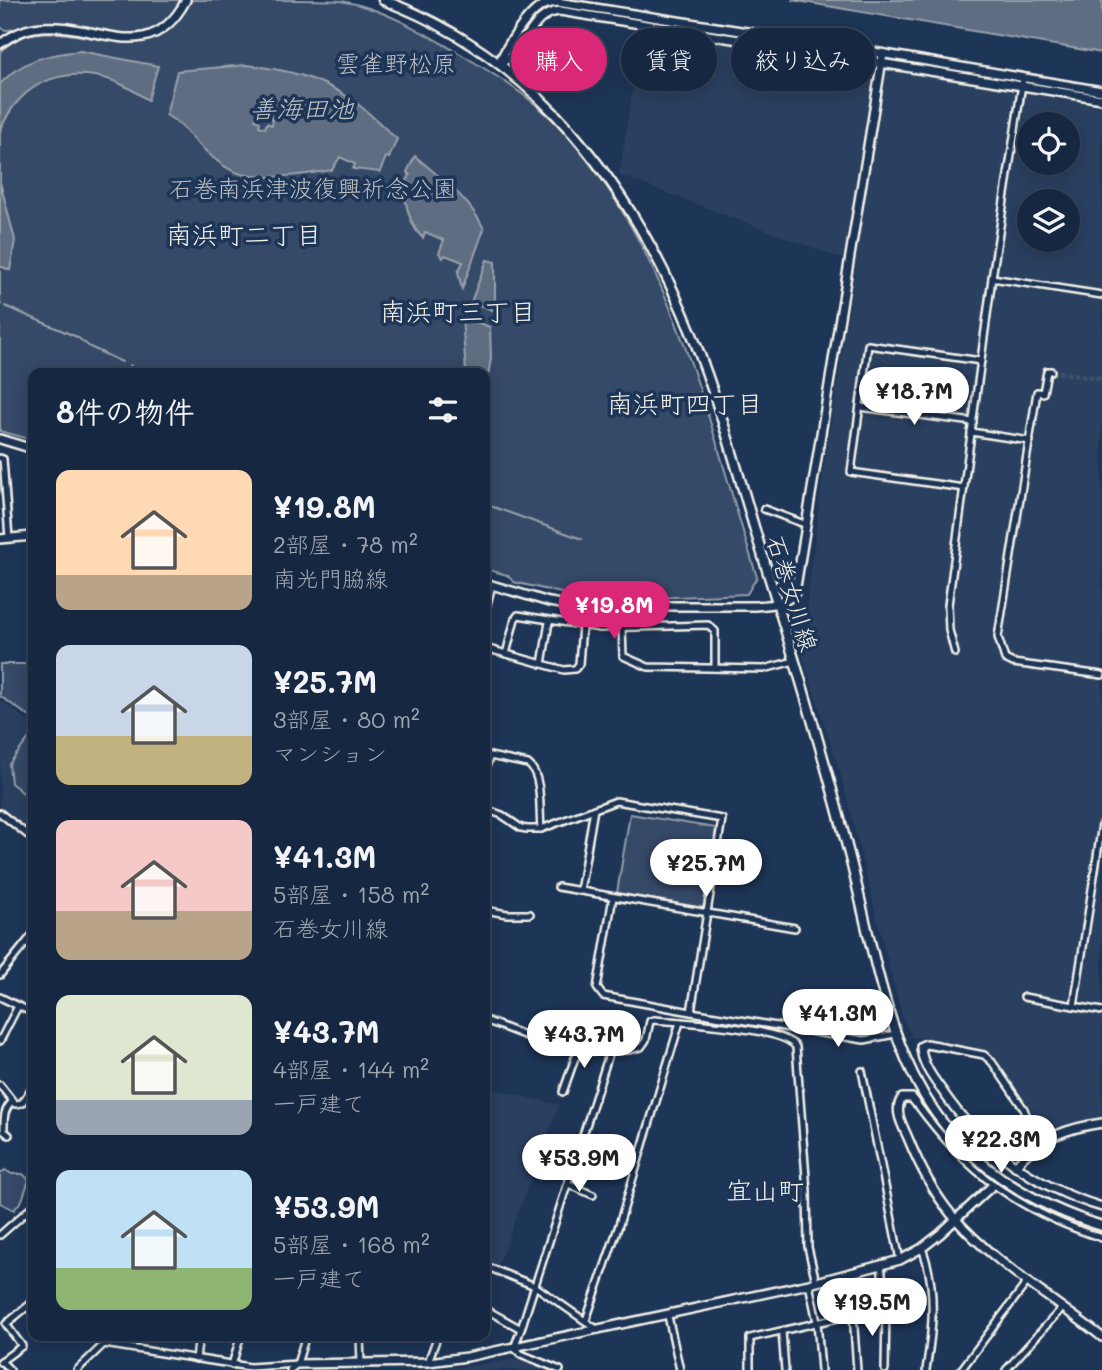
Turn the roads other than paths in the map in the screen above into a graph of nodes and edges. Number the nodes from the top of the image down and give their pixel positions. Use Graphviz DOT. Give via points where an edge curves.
graph roads {
  1 [pos="186,0"];
  2 [pos="383,0"];
  3 [pos="561,0"];
  4 [pos="575,3"];
  5 [pos="0,44"];
  6 [pos="883,54"];
  7 [pos="881,63"];
  8 [pos="499,64"];
  9 [pos="1023,82"];
  10 [pos="1102,92"];
  11 [pos="1102,99"];
  12 [pos="992,278"];
  13 [pos="1102,295"];
  14 [pos="981,361"];
  15 [pos="1051,371"];
  16 [pos="860,407"];
  17 [pos="973,422"];
  18 [pos="971,432"];
  19 [pos="0,439"];
  20 [pos="1030,441"];
  21 [pos="28,447"];
  22 [pos="0,458"];
  23 [pos="3,481"];
  24 [pos="964,488"];
  25 [pos="764,509"];
  26 [pos="807,525"];
  27 [pos="28,536"];
  28 [pos="0,538"];
  29 [pos="9,538"];
  30 [pos="490,585"];
  31 [pos="777,604"];
  32 [pos="600,608"];
  33 [pos="549,622"];
  34 [pos="582,626"];
  35 [pos="600,628"];
  36 [pos="622,628"];
  37 [pos="490,649"];
  38 [pos="955,653"];
  39 [pos="506,654"];
  40 [pos="794,661"];
  41 [pos="542,664"];
  42 [pos="715,668"];
  43 [pos="1102,674"];
  44 [pos="490,756"];
  45 [pos="594,809"];
  46 [pos="490,811"];
  47 [pos="0,813"];
  48 [pos="1102,824"];
  49 [pos="541,829"];
  50 [pos="28,835"];
  51 [pos="558,887"];
  52 [pos="580,891"];
  53 [pos="612,897"];
  54 [pos="490,911"];
  55 [pos="707,913"];
  56 [pos="530,914"];
  57 [pos="795,928"];
  58 [pos="28,940"];
  59 [pos="0,975"];
  60 [pos="0,997"];
  61 [pos="1024,997"];
  62 [pos="18,1006"];
  63 [pos="1074,1006"];
  64 [pos="28,1011"];
  65 [pos="1102,1011"];
  66 [pos="691,1012"];
  67 [pos="490,1022"];
  68 [pos="680,1022"];
  69 [pos="779,1027"];
  70 [pos="895,1034"];
  71 [pos="777,1035"];
  72 [pos="0,1041"];
  73 [pos="939,1046"];
  74 [pos="582,1051"];
  75 [pos="610,1051"];
  76 [pos="862,1071"];
  77 [pos="0,1085"];
  78 [pos="563,1092"];
  79 [pos="28,1094"];
  80 [pos="13,1101"];
  81 [pos="916,1103"];
  82 [pos="1102,1123"];
  83 [pos="9,1135"];
  84 [pos="1038,1145"];
  85 [pos="1015,1166"];
  86 [pos="568,1185"];
  87 [pos="993,1185"];
  88 [pos="593,1195"];
  89 [pos="1102,1207"];
  90 [pos="28,1210"];
  91 [pos="957,1220"];
  92 [pos="1102,1226"];
  93 [pos="0,1235"];
  94 [pos="1102,1238"];
  95 [pos="922,1248"];
  96 [pos="900,1260"];
  97 [pos="881,1265"];
  98 [pos="490,1268"];
  99 [pos="1028,1281"];
  100 [pos="813,1283"];
  101 [pos="535,1286"];
  102 [pos="28,1306"];
  103 [pos="886,1307"];
  104 [pos="1063,1307"];
  105 [pos="490,1312"];
  106 [pos="853,1314"];
  107 [pos="668,1316"];
  108 [pos="586,1320"];
  109 [pos="817,1322"];
  110 [pos="521,1329"];
  111 [pos="598,1330"];
  112 [pos="782,1331"];
  113 [pos="1102,1337"];
  114 [pos="101,1341"];
  115 [pos="106,1341"];
  116 [pos="198,1341"];
  117 [pos="239,1341"];
  118 [pos="304,1341"];
  119 [pos="360,1341"];
  120 [pos="436,1341"];
  121 [pos="104,1344"];
  122 [pos="514,1348"];
  123 [pos="196,1359"];
  124 [pos="1,1361"];
  125 [pos="428,1362"];
  126 [pos="361,1364"];
  127 [pos="232,1365"];
  128 [pos="294,1367"];
  129 [pos="250,1369"];
  130 [pos="10,1370"];
  131 [pos="77,1370"];
  132 [pos="560,1370"];
  133 [pos="680,1370"];
  134 [pos="750,1370"];
  135 [pos="785,1370"];
  136 [pos="821,1370"];
  137 [pos="857,1370"];
  138 [pos="885,1370"];
  139 [pos="926,1370"];
  140 [pos="961,1370"];
  141 [pos="1006,1370"];
  1 -- 5 [label="street" via="171,23 145,38 122,39 51,27 16,33"];
  2 -- 8 [label="main road, 石巻女川線" via="445,29"];
  3 -- 4 [label="street"];
  4 -- 6 [label="street"];
  4 -- 8 [label="street" via="539,7"];
  6 -- 7 [label="street"];
  6 -- 9 [label="street"];
  7 -- 8 [label="street" via="560,11 543,16 512,58"];
  7 -- 9 [label="street"];
  7 -- 26 [label="street"];
  8 -- 31 [label="main road, 石巻女川線" via="533,91 592,155 625,200 663,269 708,378"];
  9 -- 10 [label="street"];
  9 -- 11 [label="street"];
  9 -- 12 [label="street"];
  12 -- 13 [label="street"];
  12 -- 14 [label="street"];
  14 -- 16 [label="street" via="868,345"];
  14 -- 17 [label="street"];
  15 -- 20 [label="street" via="1047,371 1043,393 1037,392"];
  16 -- 17 [label="street"];
  16 -- 24 [label="street" via="851,472"];
  17 -- 18 [label="street"];
  18 -- 20 [label="street"];
  18 -- 24 [label="street"];
  19 -- 21 [label="street"];
  20 -- 43 [label="street" via="998,637 1001,651 1013,663"];
  22 -- 23 [label="street"];
  23 -- 29 [label="street"];
  24 -- 38 [label="street" via="948,606"];
  25 -- 26 [label="street"];
  26 -- 31 [label="street" via="797,587 791,598"];
  27 -- 29 [label="street"];
  28 -- 29 [label="street"];
  30 -- 32 [label="street" via="550,602"];
  31 -- 32 [label="street"];
  31 -- 40 [label="main road, 石巻女川線"];
  32 -- 35 [label="street"];
  33 -- 34 [label="street"];
  33 -- 39 [label="street" via="518,615"];
  33 -- 41 [label="street"];
  34 -- 35 [label="street"];
  34 -- 41 [label="street" via="575,669"];
  35 -- 36 [label="street"];
  36 -- 42 [label="street" via="623,656 648,667"];
  36 -- 42 [label="street" via="708,625 715,631"];
  37 -- 39 [label="street"];
  39 -- 41 [label="street"];
  40 -- 42 [label="street" via="764,669"];
  40 -- 70 [label="main road, 石巻女川線"];
  44 -- 49 [label="street" via="534,768"];
  45 -- 49 [label="street"];
  45 -- 52 [label="street"];
  45 -- 55 [label="street" via="616,801 722,820"];
  46 -- 49 [label="street" via="521,828"];
  47 -- 50 [label="street"];
  48 -- 63 [label="street"];
  51 -- 52 [label="street"];
  52 -- 53 [label="street"];
  53 -- 55 [label="street"];
  53 -- 66 [label="street" via="597,988 603,996"];
  54 -- 56 [label="street"];
  55 -- 57 [label="street"];
  55 -- 66 [label="street"];
  58 -- 59 [label="street"];
  60 -- 62 [label="street"];
  61 -- 63 [label="street"];
  62 -- 64 [label="street"];
  62 -- 72 [label="street"];
  63 -- 65 [label="street"];
  66 -- 69 [label="street"];
  67 -- 74 [label="street"];
  68 -- 71 [label="street"];
  68 -- 75 [label="street" via="650,1021 641,1047"];
  68 -- 108 [label="street"];
  69 -- 70 [label="street" via="864,1040"];
  69 -- 71 [label="street"];
  70 -- 92 [label="main road, 石巻女川線" via="923,1093 974,1157 1040,1203"];
  71 -- 100 [label="street" via="792,1040 796,1047"];
  73 -- 84 [label="street" via="984,1055 992,1062 1024,1109"];
  73 -- 85 [label="street" via="921,1046 929,1072 967,1124"];
  74 -- 75 [label="street"];
  74 -- 78 [label="street"];
  75 -- 86 [label="street"];
  76 -- 96 [label="street"];
  77 -- 80 [label="street"];
  79 -- 80 [label="street" via="22,1103"];
  80 -- 83 [label="street" via="4,1116 4,1132"];
  81 -- 87 [label="street" via="949,1146"];
  81 -- 91 [label="street" via="902,1098 900,1119 921,1168"];
  82 -- 84 [label="street" via="1057,1133"];
  84 -- 85 [label="street"];
  85 -- 89 [label="street" via="1052,1188"];
  86 -- 88 [label="street"];
  86 -- 101 [label="street"];
  87 -- 91 [label="street"];
  87 -- 94 [label="street" via="1029,1209"];
  90 -- 93 [label="street"];
  91 -- 95 [label="street"];
  91 -- 99 [label="street"];
  95 -- 96 [label="street"];
  95 -- 139 [label="street" via="928,1262 933,1319"];
  96 -- 97 [label="street"];
  97 -- 100 [label="street"];
  97 -- 103 [label="street"];
  98 -- 101 [label="street"];
  99 -- 104 [label="street"];
  99 -- 140 [label="street"];
  100 -- 107 [label="street"];
  100 -- 109 [label="street"];
  101 -- 108 [label="street"];
  101 -- 110 [label="street"];
  102 -- 124 [label="street" via="6,1324 22,1346"];
  103 -- 106 [label="street"];
  103 -- 138 [label="street"];
  104 -- 113 [label="street"];
  104 -- 141 [label="street"];
  105 -- 110 [label="street"];
  106 -- 109 [label="street"];
  106 -- 137 [label="street"];
  107 -- 111 [label="street"];
  107 -- 133 [label="street"];
  108 -- 111 [label="street"];
  109 -- 112 [label="street"];
  109 -- 136 [label="street"];
  110 -- 122 [label="street"];
  111 -- 122 [label="street"];
  112 -- 134 [label="street" via="750,1338"];
  112 -- 135 [label="street"];
  114 -- 121 [label="street"];
  115 -- 121 [label="street"];
  116 -- 123 [label="street"];
  117 -- 127 [label="street"];
  118 -- 128 [label="street"];
  119 -- 126 [label="street"];
  120 -- 125 [label="street"];
  121 -- 123 [label="street"];
  121 -- 131 [label="street"];
  122 -- 125 [label="street"];
  122 -- 132 [label="street"];
  123 -- 127 [label="street"];
  124 -- 130 [label="street"];
  125 -- 126 [label="street"];
  126 -- 128 [label="street"];
  127 -- 129 [label="street"];
  128 -- 129 [label="street"];
}
